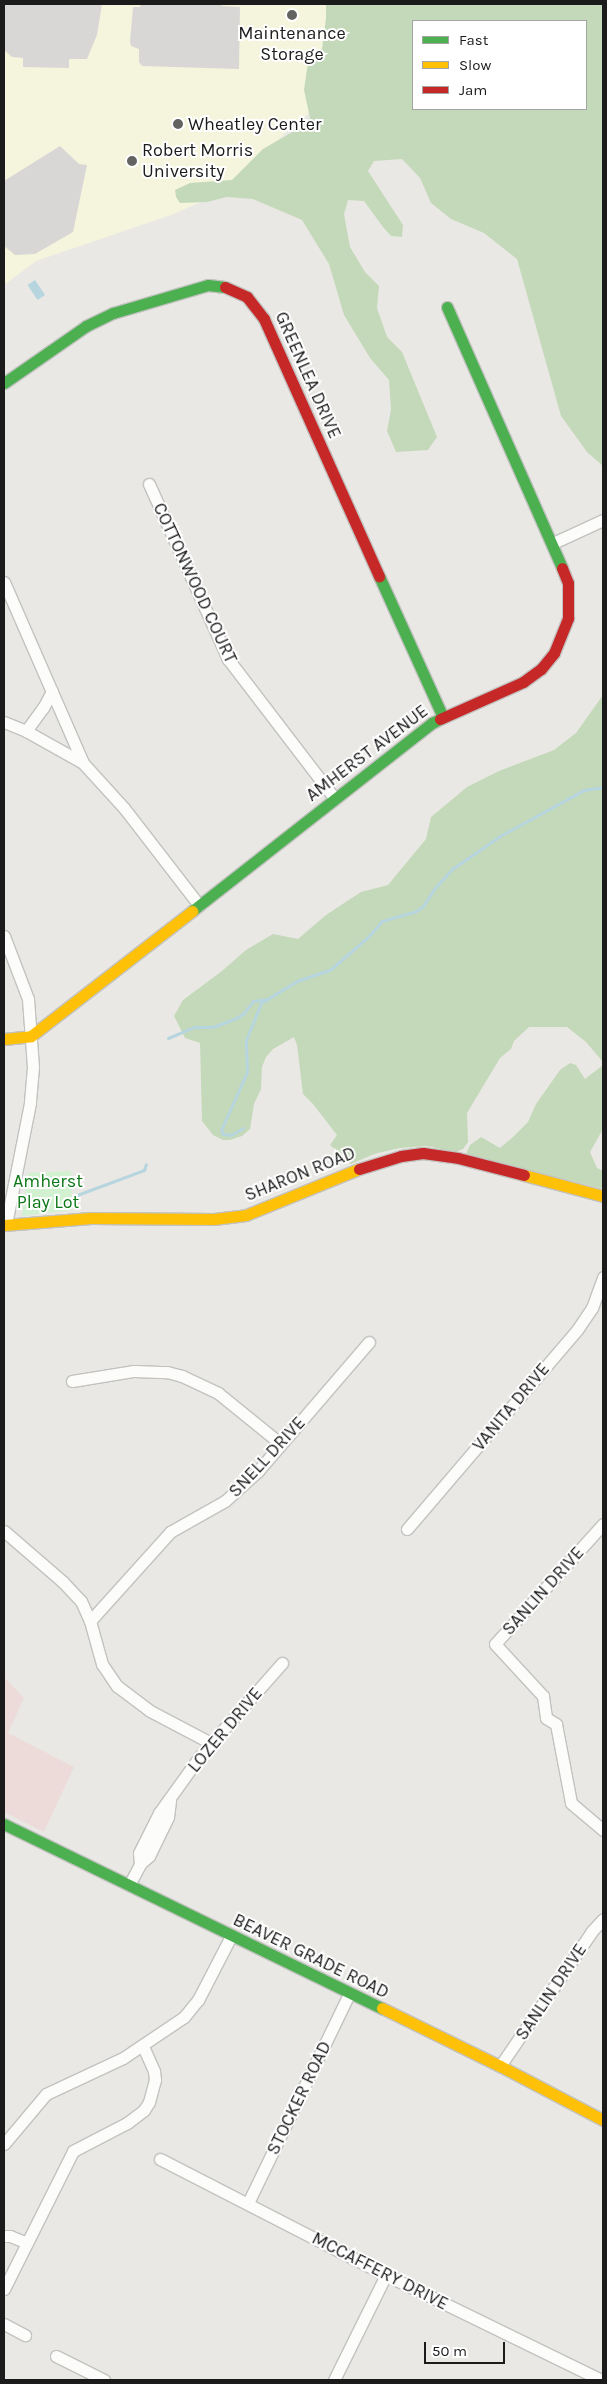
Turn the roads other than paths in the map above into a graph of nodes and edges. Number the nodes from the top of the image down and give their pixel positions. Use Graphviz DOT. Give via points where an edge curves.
graph roads {
  1 [pos="447,307"];
  2 [pos="4,383"];
  3 [pos="149,484"];
  4 [pos="603,520"];
  5 [pos="553,543"];
  6 [pos="4,582"];
  7 [pos="52,691"];
  8 [pos="443,717"];
  9 [pos="4,722"];
  10 [pos="26,731"];
  11 [pos="83,763"];
  12 [pos="335,799"];
  13 [pos="199,905"];
  14 [pos="4,936"];
  15 [pos="31,1036"];
  16 [pos="4,1039"];
  17 [pos="603,1196"];
  18 [pos="5,1225"];
  19 [pos="603,1277"];
  20 [pos="369,1342"];
  21 [pos="72,1381"];
  22 [pos="281,1444"];
  23 [pos="603,1524"];
  24 [pos="407,1530"];
  25 [pos="4,1531"];
  26 [pos="90,1621"];
  27 [pos="282,1663"];
  28 [pos="211,1743"];
  29 [pos="4,1824"];
  30 [pos="603,1830"];
  31 [pos="129,1885"];
  32 [pos="603,1919"];
  33 [pos="231,1936"];
  34 [pos="349,1994"];
  35 [pos="143,2046"];
  36 [pos="500,2066"];
  37 [pos="603,2120"];
  38 [pos="4,2144"];
  39 [pos="160,2159"];
  40 [pos="248,2203"];
  41 [pos="4,2236"];
  42 [pos="26,2243"];
  43 [pos="386,2276"];
  44 [pos="4,2289"];
  45 [pos="4,2324"];
  46 [pos="25,2335"];
  47 [pos="56,2356"];
  48 [pos="104,2380"];
  49 [pos="334,2380"];
  50 [pos="601,2380"];
  1 -- 5 [label="street, AMHERST AVENUE"];
  2 -- 8 [label="street, GREENLEA DRIVE" via="81,329 113,313 208,285 229,288 246,297 264,319"];
  3 -- 12 [label="street, COTTONWOOD COURT" via="228,659"];
  4 -- 5 [label="street"];
  5 -- 8 [label="street, AMHERST AVENUE" via="569,594 568,618 554,653 541,669 523,682"];
  6 -- 7 [label="street"];
  7 -- 10 [label="street"];
  7 -- 11 [label="street"];
  8 -- 12 [label="street, AMHERST AVENUE"];
  9 -- 10 [label="street"];
  10 -- 11 [label="street"];
  11 -- 13 [label="street" via="124,808"];
  12 -- 13 [label="street, AMHERST AVENUE"];
  13 -- 15 [label="street, AMHERST AVENUE"];
  14 -- 15 [label="street" via="28,1000"];
  15 -- 16 [label="street"];
  15 -- 18 [label="street" via="32,1092"];
  17 -- 18 [label="street, SHARON ROAD" via="458,1158 418,1154 369,1165 246,1215 214,1219 91,1218"];
  19 -- 24 [label="street, VANITA DRIVE" via="592,1308 577,1330"];
  20 -- 22 [label="street, SNELL DRIVE"];
  21 -- 22 [label="street" via="134,1371 182,1376 218,1393"];
  22 -- 26 [label="street, SNELL DRIVE" via="234,1495 180,1525 160,1541"];
  23 -- 30 [label="street, SANLIN DRIVE" via="495,1644 543,1696 546,1718 556,1724 571,1803"];
  25 -- 26 [label="street" via="75,1594"];
  26 -- 28 [label="street" via="102,1664 117,1686 150,1711"];
  27 -- 28 [label="street, LOZER DRIVE"];
  28 -- 31 [label="street, LOZER DRIVE" via="171,1799 168,1817 149,1856 140,1864"];
  29 -- 31 [label="street, BEAVER GRADE ROAD"];
  31 -- 33 [label="street, BEAVER GRADE ROAD"];
  32 -- 36 [label="street, SANLIN DRIVE"];
  33 -- 34 [label="street, BEAVER GRADE ROAD"];
  33 -- 35 [label="street" via="194,2006 179,2021"];
  34 -- 36 [label="street, BEAVER GRADE ROAD"];
  34 -- 40 [label="street, STOCKER ROAD"];
  35 -- 38 [label="street" via="46,2094"];
  35 -- 42 [label="street" via="154,2071 150,2102 128,2123 73,2151"];
  36 -- 37 [label="street, BEAVER GRADE ROAD"];
  39 -- 40 [label="street, MCCAFFERY DRIVE"];
  40 -- 43 [label="street, MCCAFFERY DRIVE"];
  41 -- 42 [label="street"];
  42 -- 44 [label="street"];
  43 -- 49 [label="street"];
  43 -- 50 [label="street, MCCAFFERY DRIVE"];
  45 -- 46 [label="street"];
  47 -- 48 [label="street"];
}
